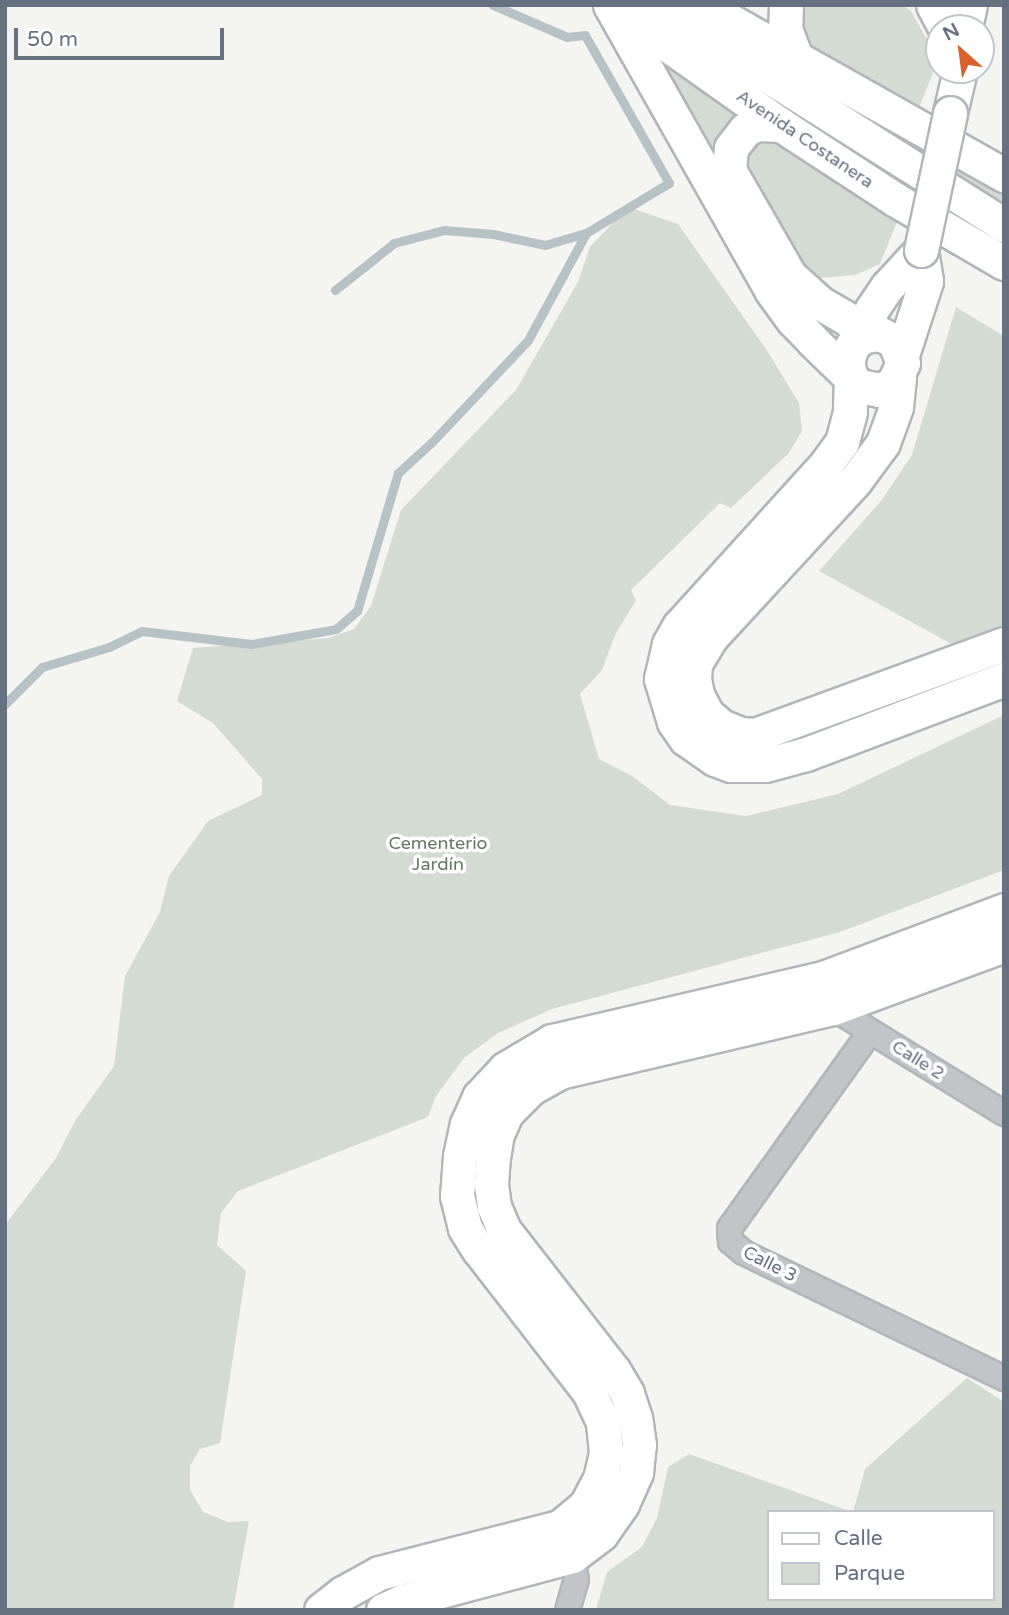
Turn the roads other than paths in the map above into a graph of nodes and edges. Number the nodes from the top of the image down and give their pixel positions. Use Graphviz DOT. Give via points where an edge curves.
graph roads {
  1 [pos="611,5"];
  2 [pos="656,5"];
  3 [pos="786,5"];
  4 [pos="933,5"];
  5 [pos="718,10"];
  6 [pos="955,14"];
  7 [pos="795,55"];
  8 [pos="740,56"];
  9 [pos="957,84"];
  10 [pos="782,125"];
  11 [pos="1004,175"];
  12 [pos="1004,225"];
  13 [pos="921,250"];
  14 [pos="1004,263"];
  15 [pos="887,287"];
  16 [pos="820,303"];
  17 [pos="863,336"];
  18 [pos="901,366"];
  19 [pos="851,378"];
  20 [pos="821,469"];
  21 [pos="845,492"];
  22 [pos="713,612"];
  23 [pos="1004,645"];
  24 [pos="1004,679"];
  25 [pos="703,706"];
  26 [pos="674,722"];
  27 [pos="1004,909"];
  28 [pos="1004,944"];
  29 [pos="829,992"];
  30 [pos="870,1031"];
  31 [pos="1004,1113"];
  32 [pos="460,1156"];
  33 [pos="493,1158"];
  34 [pos="1004,1378"];
  35 [pos="566,1541"];
  36 [pos="321,1610"];
  37 [pos="383,1610"];
  38 [pos="567,1610"];
  1 -- 10 [label="main road, Avenida Costanera"];
  1 -- 19 [label="main road" via="771,290 793,320"];
  2 -- 8 [label="main road"];
  3 -- 7 [label="main road" via="785,29"];
  4 -- 6 [label="main road"];
  5 -- 7 [label="main road"];
  5 -- 8 [label="main road"];
  7 -- 11 [label="main road"];
  8 -- 12 [label="main road"];
  9 -- 13 [label="main road, bridge"];
  10 -- 14 [label="main road, Avenida Costanera" via="896,200"];
  10 -- 16 [label="main road" via="756,124 745,130 731,148 729,170 790,276"];
  13 -- 15 [label="main road"];
  13 -- 18 [label="main road" via="926,281"];
  15 -- 16 [label="main road" via="862,299"];
  15 -- 17 [label="main road" via="872,309"];
  16 -- 17 [label="main road" via="849,320"];
  17 -- 18 [label="main road" via="894,341"];
  17 -- 19 [label="main road" via="848,354"];
  18 -- 19 [label="main road" via="893,384 878,390 860,386"];
  18 -- 21 [label="main road" via="896,407 883,443"];
  19 -- 20 [label="main road" via="850,412 842,442"];
  20 -- 21 [label="main road"];
  20 -- 22 [label="main road"];
  21 -- 22 [label="main road"];
  22 -- 25 [label="main road" via="711,637 695,664 694,680"];
  22 -- 26 [label="main road" via="679,626 663,662 664,696"];
  23 -- 25 [label="main road" via="764,733 746,735 729,730 715,722"];
  24 -- 26 [label="main road" via="806,754 765,765 731,765 715,759 686,739"];
  25 -- 26 [label="main road"];
  27 -- 29 [label="main road"];
  28 -- 29 [label="main road"];
  29 -- 30 [label="street, Calle 2"];
  29 -- 32 [label="main road" via="552,1041 505,1069 480,1097 467,1124"];
  29 -- 33 [label="main road" via="560,1072 531,1088 508,1112"];
  30 -- 31 [label="street, Calle 2"];
  30 -- 34 [label="street, Calle 3" via="729,1228 730,1241 743,1252"];
  32 -- 33 [label="main road"];
  32 -- 35 [label="main road" via="457,1196 465,1228 589,1392 603,1422 606,1452 600,1479"];
  33 -- 35 [label="main road" via="494,1206 504,1230 614,1370 635,1418 636,1472 622,1504 601,1534"];
  35 -- 36 [label="main road" via="379,1573"];
  35 -- 37 [label="main road"];
  35 -- 38 [label="street" via="576,1579"];
}
